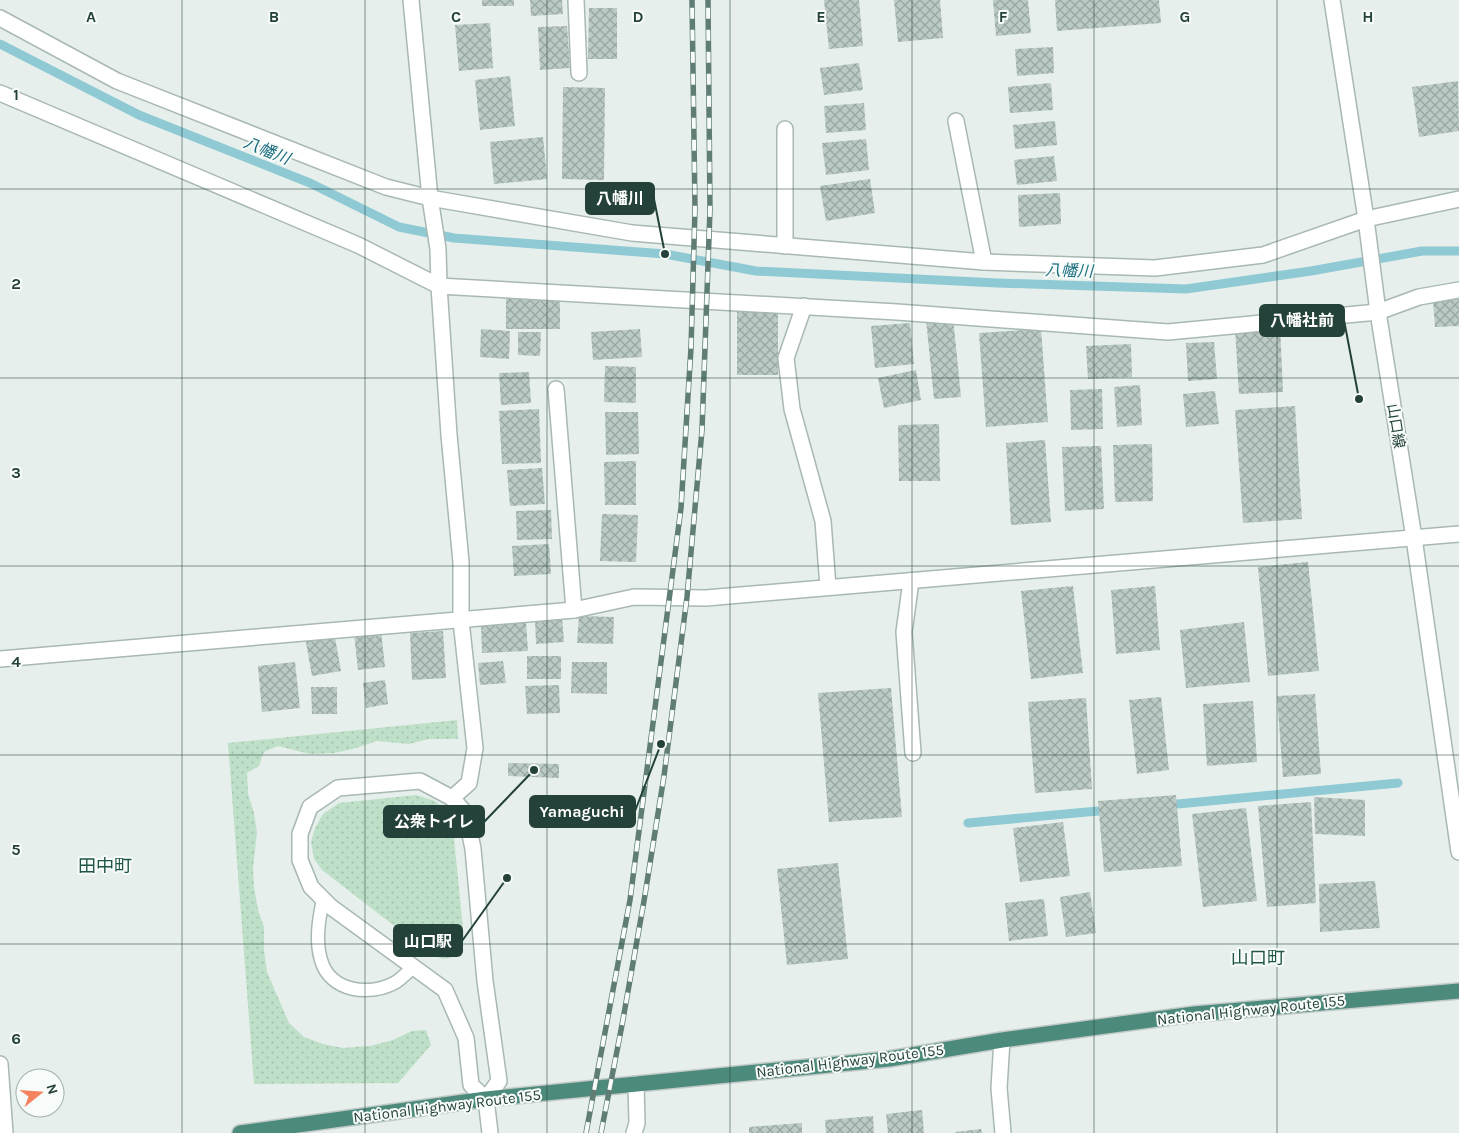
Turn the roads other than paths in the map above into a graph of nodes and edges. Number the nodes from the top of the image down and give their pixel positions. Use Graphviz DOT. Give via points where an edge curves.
graph roads {
  1 [pos="411,0"];
  2 [pos="576,0"];
  3 [pos="1332,0"];
  4 [pos="0,18"];
  5 [pos="579,73"];
  6 [pos="0,93"];
  7 [pos="956,121"];
  8 [pos="785,129"];
  9 [pos="430,198"];
  10 [pos="1459,199"];
  11 [pos="1367,226"];
  12 [pos="785,246"];
  13 [pos="984,262"];
  14 [pos="439,286"];
  15 [pos="1459,290"];
  16 [pos="804,306"];
  17 [pos="1378,312"];
  18 [pos="556,389"];
  19 [pos="1459,534"];
  20 [pos="1414,538"];
  21 [pos="911,580"];
  22 [pos="828,588"];
  23 [pos="574,610"];
  24 [pos="460,621"];
  25 [pos="0,659"];
  26 [pos="914,753"];
  27 [pos="1455,788"];
  28 [pos="452,798"];
  29 [pos="1459,852"];
  30 [pos="323,899"];
  31 [pos="413,967"];
  32 [pos="1459,991"];
  33 [pos="1002,1040"];
  34 [pos="0,1064"];
  35 [pos="636,1084"];
  36 [pos="486,1099"];
  37 [pos="5,1133"];
  38 [pos="240,1133"];
  39 [pos="490,1133"];
  40 [pos="634,1133"];
  41 [pos="1003,1133"];
  1 -- 9 [label="street"];
  2 -- 5 [label="street"];
  3 -- 11 [label="street, 山口線"];
  4 -- 9 [label="street" via="117,81 386,187"];
  6 -- 14 [label="street" via="358,245"];
  7 -- 13 [label="street"];
  8 -- 12 [label="street"];
  9 -- 12 [label="street" via="632,233"];
  9 -- 14 [label="street" via="438,249"];
  10 -- 11 [label="street"];
  11 -- 13 [label="street" via="1263,255 1155,268"];
  11 -- 17 [label="street, 山口線"];
  12 -- 13 [label="street"];
  14 -- 16 [label="street"];
  14 -- 24 [label="street" via="461,562"];
  15 -- 17 [label="street" via="1419,297"];
  16 -- 17 [label="street" via="1168,332"];
  16 -- 22 [label="street" via="786,358 792,409 823,521"];
  17 -- 20 [label="street, 山口線"];
  18 -- 23 [label="street"];
  19 -- 20 [label="street"];
  20 -- 21 [label="street"];
  20 -- 27 [label="street, 山口線"];
  21 -- 22 [label="street"];
  21 -- 26 [label="street" via="904,632"];
  22 -- 23 [label="street" via="706,598 634,596"];
  23 -- 24 [label="street"];
  24 -- 25 [label="street"];
  24 -- 28 [label="street" via="476,748 469,783"];
  27 -- 29 [label="street, 山口線"];
  28 -- 30 [label="street" via="420,781 338,788 310,808 300,834 300,860 311,887"];
  28 -- 36 [label="street" via="466,814 473,848 485,981 499,1081"];
  30 -- 31 [label="street"];
  30 -- 31 [label="lane" via="318,943 321,962 333,980 351,989 373,990 396,982"];
  31 -- 36 [label="street" via="445,990 466,1038 471,1085"];
  32 -- 33 [label="highway, National Highway Route 155" via="1194,1014"];
  33 -- 35 [label="highway, National Highway Route 155" via="889,1059"];
  33 -- 41 [label="street" via="999,1088"];
  34 -- 37 [label="street"];
  35 -- 36 [label="highway, National Highway Route 155"];
  35 -- 40 [label="street"];
  36 -- 38 [label="highway, National Highway Route 155"];
  36 -- 39 [label="street"];
}
